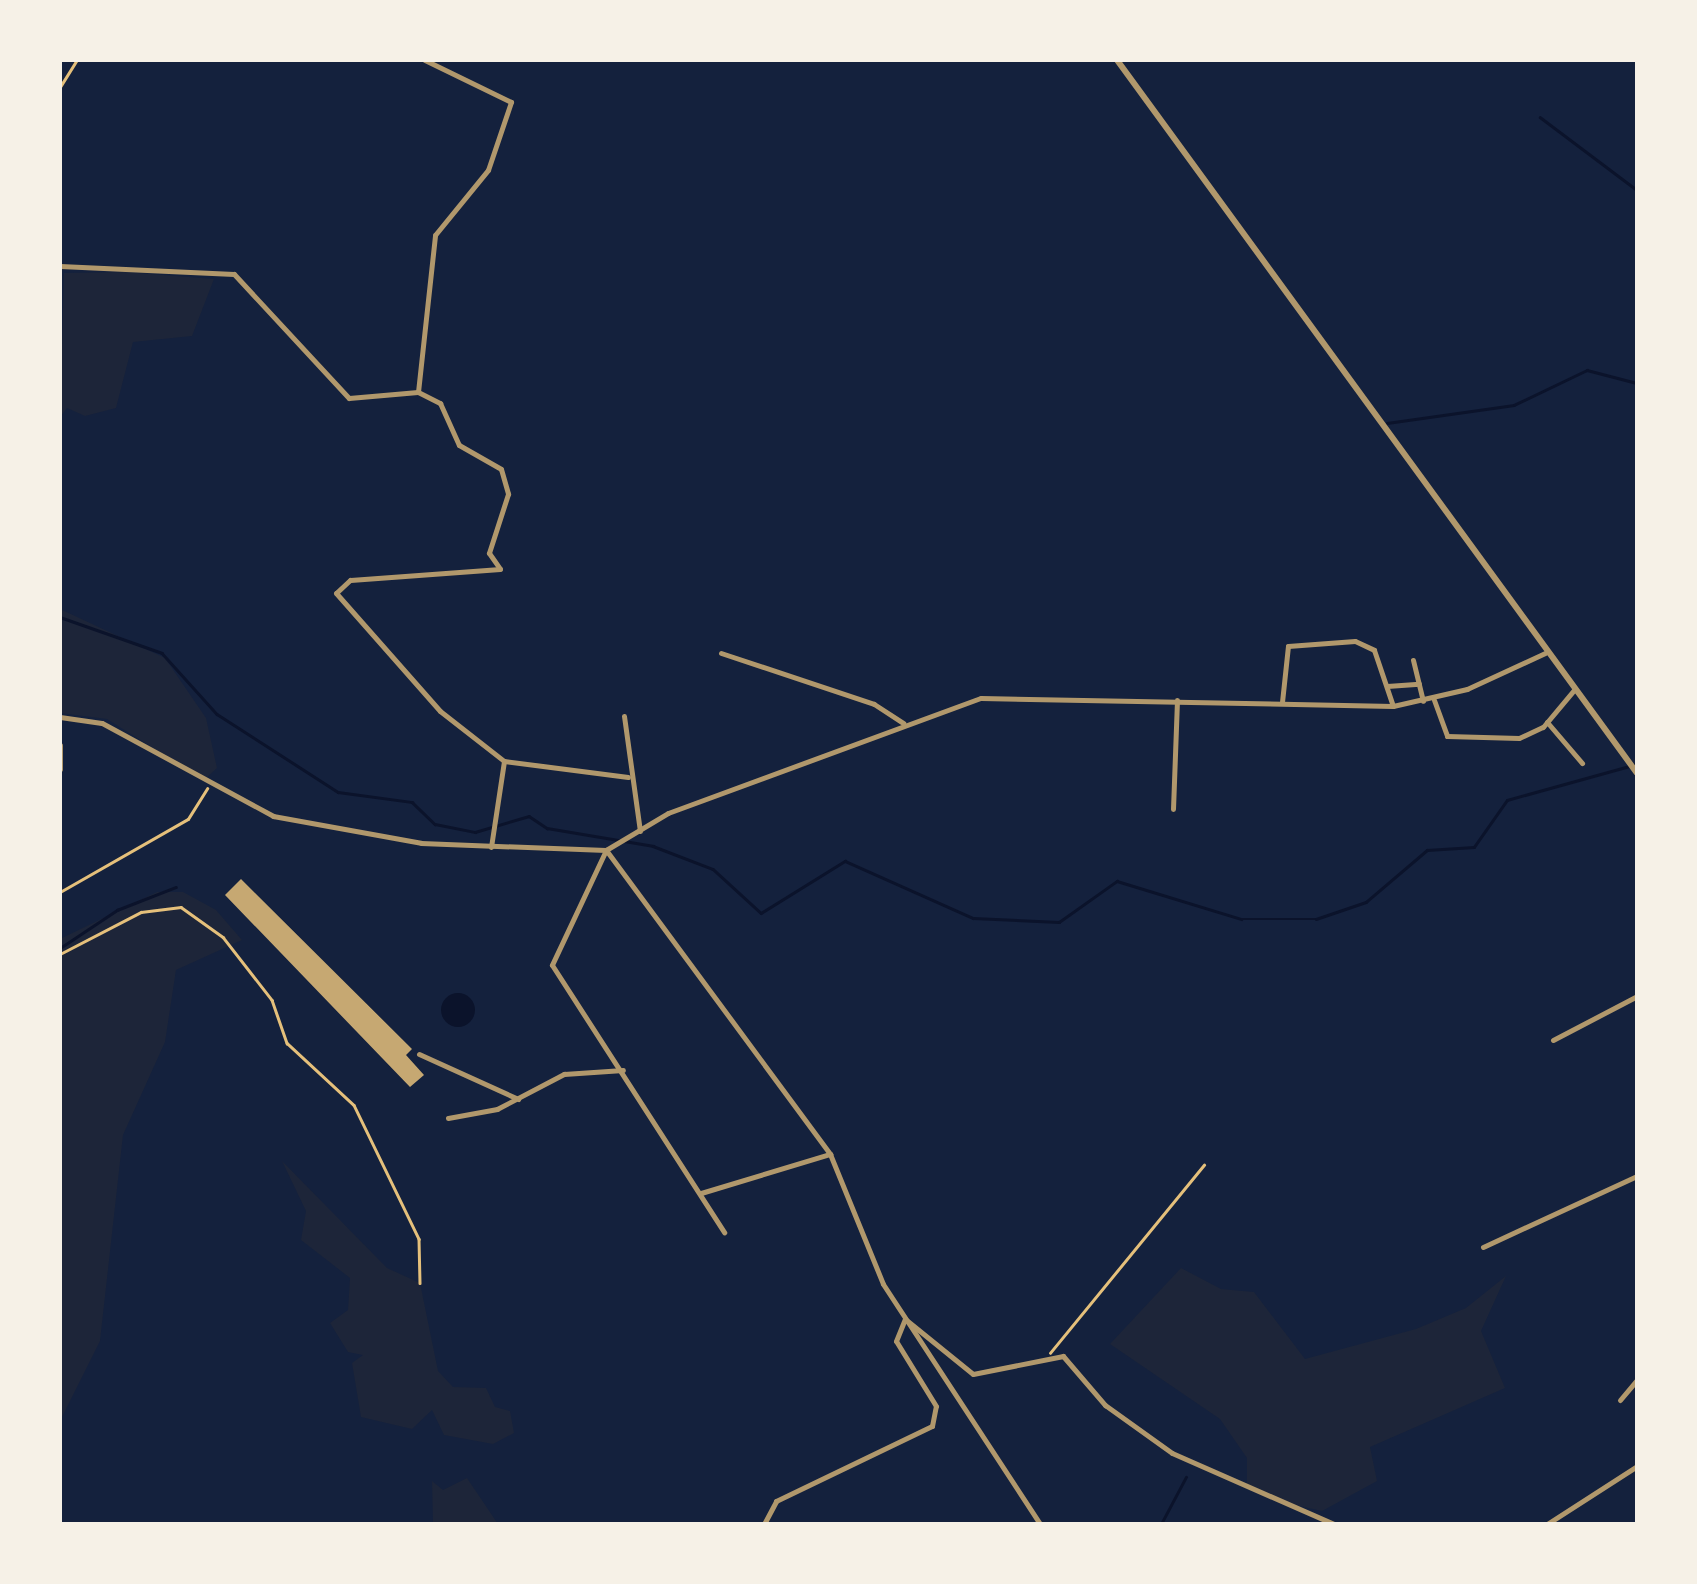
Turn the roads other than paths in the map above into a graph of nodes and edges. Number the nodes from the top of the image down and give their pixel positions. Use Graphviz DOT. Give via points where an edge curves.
graph roads {
  1 [pos="424,60"];
  2 [pos="1117,60"];
  3 [pos="60,266"];
  4 [pos="418,392"];
  5 [pos="721,653"];
  6 [pos="1544,653"];
  7 [pos="1413,660"];
  8 [pos="1419,684"];
  9 [pos="1386,686"];
  10 [pos="1574,690"];
  11 [pos="1434,699"];
  12 [pos="1178,700"];
  13 [pos="1423,701"];
  14 [pos="1282,703"];
  15 [pos="1393,706"];
  16 [pos="624,716"];
  17 [pos="60,718"];
  18 [pos="1548,722"];
  19 [pos="905,724"];
  20 [pos="60,745"];
  21 [pos="504,761"];
  22 [pos="1582,763"];
  23 [pos="60,769"];
  24 [pos="1636,772"];
  25 [pos="628,777"];
  26 [pos="1173,809"];
  27 [pos="641,832"];
  28 [pos="491,847"];
  29 [pos="606,850"];
  30 [pos="1637,996"];
  31 [pos="1553,1040"];
  32 [pos="420,1054"];
  33 [pos="623,1070"];
  34 [pos="518,1098"];
  35 [pos="448,1118"];
  36 [pos="830,1154"];
  37 [pos="1637,1176"];
  38 [pos="701,1193"];
  39 [pos="724,1232"];
  40 [pos="1483,1247"];
  41 [pos="905,1319"];
  42 [pos="1637,1380"];
  43 [pos="1620,1400"];
  44 [pos="1637,1466"];
  45 [pos="764,1524"];
  46 [pos="1040,1524"];
  47 [pos="1334,1524"];
  48 [pos="1547,1524"];
  1 -- 4 [label="street" via="511,102 488,170 434,236"];
  2 -- 6 [label="street"];
  3 -- 4 [label="street" via="234,274 352,400"];
  4 -- 21 [label="street" via="440,403 460,444 501,469 508,494 489,553 500,569 350,580 336,593 440,711"];
  5 -- 19 [label="street" via="874,704"];
  6 -- 10 [label="street"];
  6 -- 11 [label="street"];
  7 -- 8 [label="street"];
  8 -- 9 [label="street"];
  8 -- 13 [label="street"];
  9 -- 14 [label="street" via="1366,643 1292,644"];
  9 -- 15 [label="street"];
  10 -- 18 [label="street"];
  10 -- 24 [label="street"];
  11 -- 13 [label="street"];
  11 -- 18 [label="street" via="1454,738 1518,738"];
  12 -- 14 [label="street"];
  12 -- 19 [label="street" via="1000,696"];
  12 -- 26 [label="street"];
  13 -- 15 [label="street"];
  14 -- 15 [label="street"];
  16 -- 25 [label="street"];
  17 -- 28 [label="street" via="102,723 207,787 272,816"];
  18 -- 22 [label="street"];
  19 -- 27 [label="street" via="668,813"];
  20 -- 23 [label="street"];
  21 -- 25 [label="street"];
  21 -- 28 [label="street"];
  25 -- 27 [label="street"];
  27 -- 29 [label="street"];
  28 -- 29 [label="street"];
  29 -- 33 [label="street" via="552,965"];
  29 -- 36 [label="street"];
  30 -- 31 [label="street"];
  32 -- 34 [label="street"];
  33 -- 34 [label="street" via="564,1074"];
  33 -- 38 [label="street"];
  34 -- 35 [label="street"];
  36 -- 38 [label="street"];
  36 -- 41 [label="street"];
  37 -- 40 [label="street"];
  38 -- 39 [label="street"];
  41 -- 45 [label="street" via="896,1341 936,1406 932,1426 776,1500"];
  41 -- 46 [label="street"];
  41 -- 47 [label="street" via="973,1374 1049,1354 1070,1361 1106,1405 1172,1453"];
  42 -- 43 [label="street"];
  44 -- 48 [label="street"];
}
